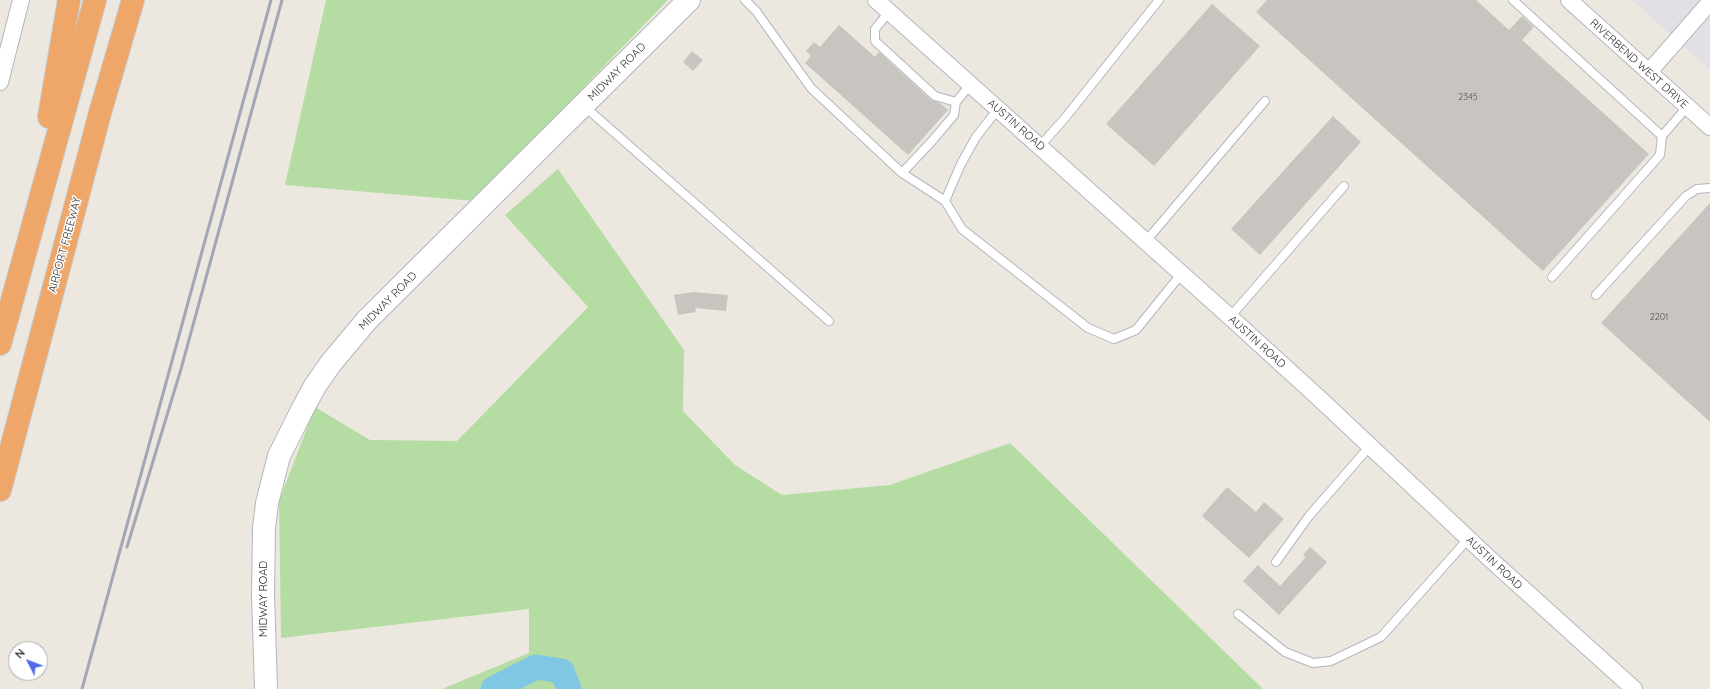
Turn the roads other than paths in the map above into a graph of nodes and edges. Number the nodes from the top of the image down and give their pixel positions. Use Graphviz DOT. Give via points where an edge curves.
graph roads {
  1 [pos="21,0"];
  2 [pos="69,0"];
  3 [pos="95,0"];
  4 [pos="133,0"];
  5 [pos="689,0"];
  6 [pos="746,0"];
  7 [pos="876,0"];
  8 [pos="1159,0"];
  9 [pos="1513,0"];
  10 [pos="1568,0"];
  11 [pos="1710,2"];
  12 [pos="889,12"];
  13 [pos="1648,72"];
  14 [pos="0,82"];
  15 [pos="970,85"];
  16 [pos="1265,101"];
  17 [pos="956,102"];
  18 [pos="583,106"];
  19 [pos="1687,107"];
  20 [pos="998,109"];
  21 [pos="1710,127"];
  22 [pos="1662,136"];
  23 [pos="1040,146"];
  24 [pos="902,173"];
  25 [pos="1344,186"];
  26 [pos="1710,188"];
  27 [pos="944,201"];
  28 [pos="1146,241"];
  29 [pos="24,258"];
  30 [pos="1182,273"];
  31 [pos="1552,276"];
  32 [pos="1596,295"];
  33 [pos="1230,317"];
  34 [pos="829,321"];
  35 [pos="0,344"];
  36 [pos="1370,446"];
  37 [pos="0,490"];
  38 [pos="1468,539"];
  39 [pos="1276,562"];
  40 [pos="1238,614"];
  41 [pos="266,688"];
  42 [pos="1634,689"];
  1 -- 14 [label="street"];
  2 -- 29 [label="highway"];
  3 -- 29 [label="highway"];
  4 -- 37 [label="highway, AIRPORT FREEWAY" via="100,113"];
  5 -- 18 [label="main road, MIDWAY ROAD"];
  6 -- 24 [label="lane" via="811,88"];
  7 -- 12 [label="street, AUSTIN ROAD"];
  8 -- 23 [label="lane"];
  9 -- 22 [label="lane"];
  10 -- 13 [label="street, RIVERBEND WEST DRIVE"];
  11 -- 13 [label="street"];
  12 -- 15 [label="street, AUSTIN ROAD"];
  12 -- 17 [label="lane" via="876,29 875,41 934,96"];
  13 -- 19 [label="street, RIVERBEND WEST DRIVE"];
  15 -- 17 [label="lane"];
  15 -- 20 [label="street, AUSTIN ROAD"];
  16 -- 28 [label="lane"];
  17 -- 24 [label="lane" via="954,115"];
  18 -- 34 [label="lane"];
  18 -- 41 [label="main road, MIDWAY ROAD" via="367,320 331,363 302,410 280,456 267,503 263,595"];
  19 -- 21 [label="street, RIVERBEND WEST DRIVE"];
  19 -- 22 [label="lane"];
  20 -- 23 [label="street, AUSTIN ROAD"];
  20 -- 27 [label="lane" via="976,137"];
  22 -- 31 [label="lane" via="1660,155"];
  23 -- 28 [label="street, AUSTIN ROAD"];
  24 -- 27 [label="lane"];
  25 -- 33 [label="lane"];
  26 -- 32 [label="lane" via="1697,189 1686,196"];
  27 -- 30 [label="lane" via="962,229 1088,328 1114,338 1136,330"];
  28 -- 30 [label="street, AUSTIN ROAD"];
  29 -- 35 [label="highway"];
  30 -- 33 [label="street, AUSTIN ROAD"];
  33 -- 36 [label="street, AUSTIN ROAD"];
  36 -- 38 [label="street, AUSTIN ROAD"];
  36 -- 39 [label="lane" via="1309,516"];
  38 -- 40 [label="lane" via="1381,637 1331,661 1313,663 1285,652"];
  38 -- 42 [label="street, AUSTIN ROAD"];
}
